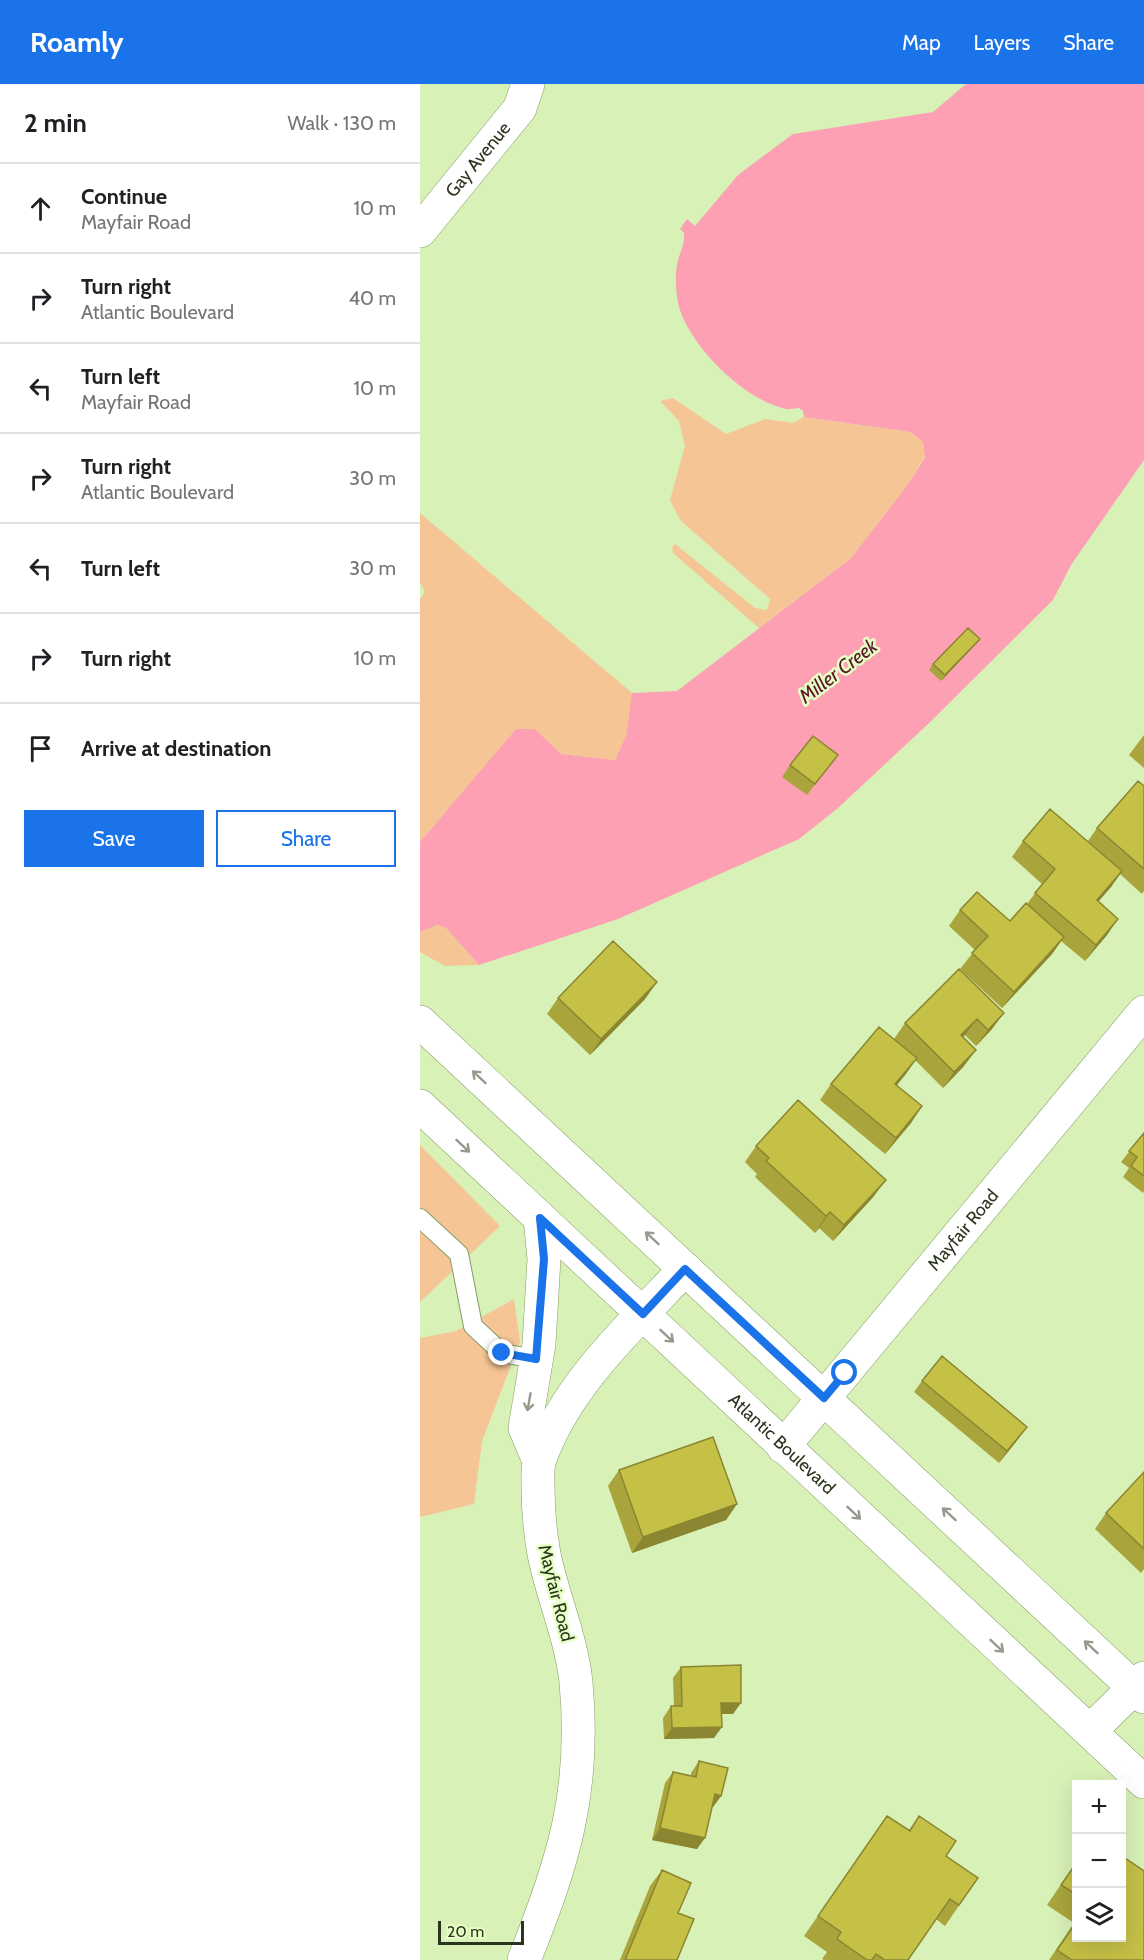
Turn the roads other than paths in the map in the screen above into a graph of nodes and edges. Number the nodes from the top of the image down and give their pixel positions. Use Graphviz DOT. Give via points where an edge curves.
graph roads {
  1 [pos="529,85"];
  2 [pos="420,231"];
  3 [pos="1144,1012"];
  4 [pos="420,1022"];
  5 [pos="420,1106"];
  6 [pos="420,1218"];
  7 [pos="540,1218"];
  8 [pos="685,1269"];
  9 [pos="643,1314"];
  10 [pos="536,1359"];
  11 [pos="824,1398"];
  12 [pos="783,1447"];
  13 [pos="539,1461"];
  14 [pos="1141,1687"];
  15 [pos="1090,1731"];
  16 [pos="1144,1782"];
  17 [pos="524,1960"];
  1 -- 2 [label="main road, Gay Avenue" via="519,108"];
  3 -- 11 [label="main road, Mayfair Road"];
  8 -- 4 [label="main road, one-way"];
  5 -- 7 [label="main road, Atlantic Boulevard, one-way"];
  6 -- 10 [label="lane" via="459,1254 473,1326 502,1353"];
  7 -- 9 [label="main road, Atlantic Boulevard"];
  7 -- 10 [label="main road" via="544,1259"];
  8 -- 9 [label="main road, Mayfair Road"];
  8 -- 11 [label="main road"];
  9 -- 12 [label="main road, Atlantic Boulevard, one-way"];
  9 -- 13 [label="main road, Mayfair Road" via="567,1406"];
  10 -- 13 [label="main road, one-way" via="525,1428"];
  11 -- 12 [label="main road, Mayfair Road"];
  14 -- 11 [label="main road, one-way"];
  12 -- 15 [label="main road, Atlantic Boulevard, one-way"];
  13 -- 17 [label="main road, Mayfair Road" via="538,1505 544,1554 567,1630 576,1681 579,1752 574,1808 564,1852"];
  14 -- 15 [label="main road"];
  15 -- 16 [label="main road, Atlantic Boulevard"];
}
